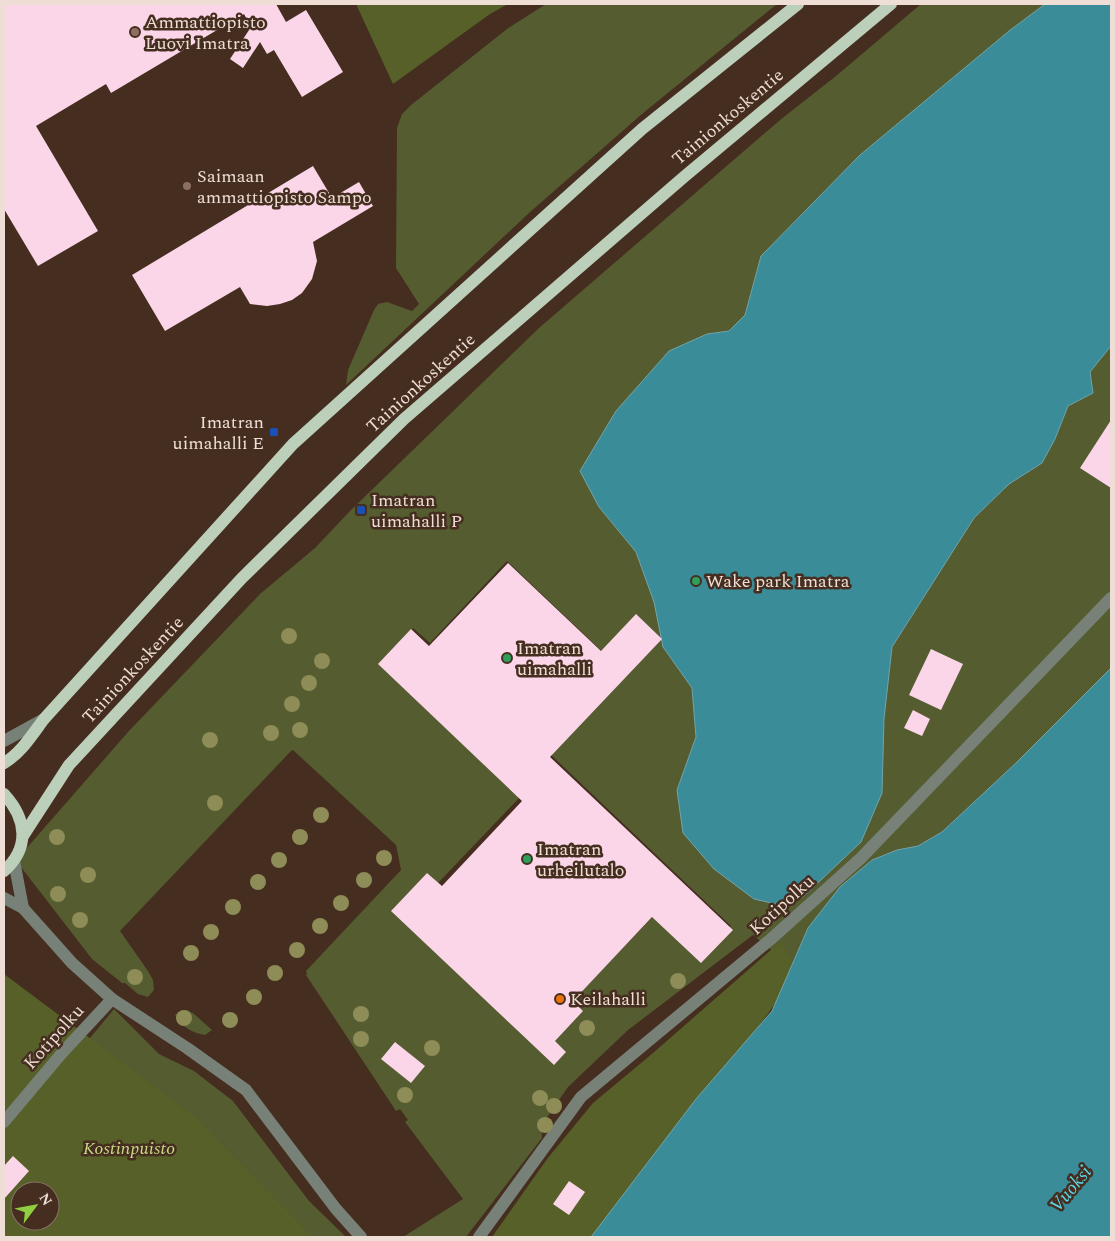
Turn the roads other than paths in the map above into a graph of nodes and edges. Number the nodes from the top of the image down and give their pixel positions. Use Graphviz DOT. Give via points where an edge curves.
graph roads {
  1 [pos="798,4"];
  2 [pos="891,4"];
  3 [pos="1111,598"];
  4 [pos="44,719"];
  5 [pos="4,741"];
  6 [pos="4,763"];
  7 [pos="4,794"];
  8 [pos="23,836"];
  9 [pos="14,861"];
  10 [pos="4,871"];
  11 [pos="4,898"];
  12 [pos="23,908"];
  13 [pos="112,999"];
  14 [pos="4,1122"];
  15 [pos="361,1237"];
  16 [pos="479,1237"];
  1 -- 4 [label="main road, Tainionkoskentie" via="642,129 293,444"];
  2 -- 8 [label="main road, Tainionkoskentie" via="685,176 404,419 242,578 69,765"];
  3 -- 16 [label="street, Kotipolku" via="861,858 771,939 581,1097"];
  4 -- 5 [label="street"];
  4 -- 6 [label="main road, Tainionkoskentie" via="12,759"];
  7 -- 8 [label="main road" via="21,819"];
  8 -- 9 [label="main road, Tainionkoskentie"];
  9 -- 10 [label="main road"];
  9 -- 12 [label="street"];
  11 -- 12 [label="street"];
  12 -- 13 [label="street" via="72,963"];
  13 -- 14 [label="street, Kotipolku"];
  13 -- 15 [label="street" via="246,1090"];
}
